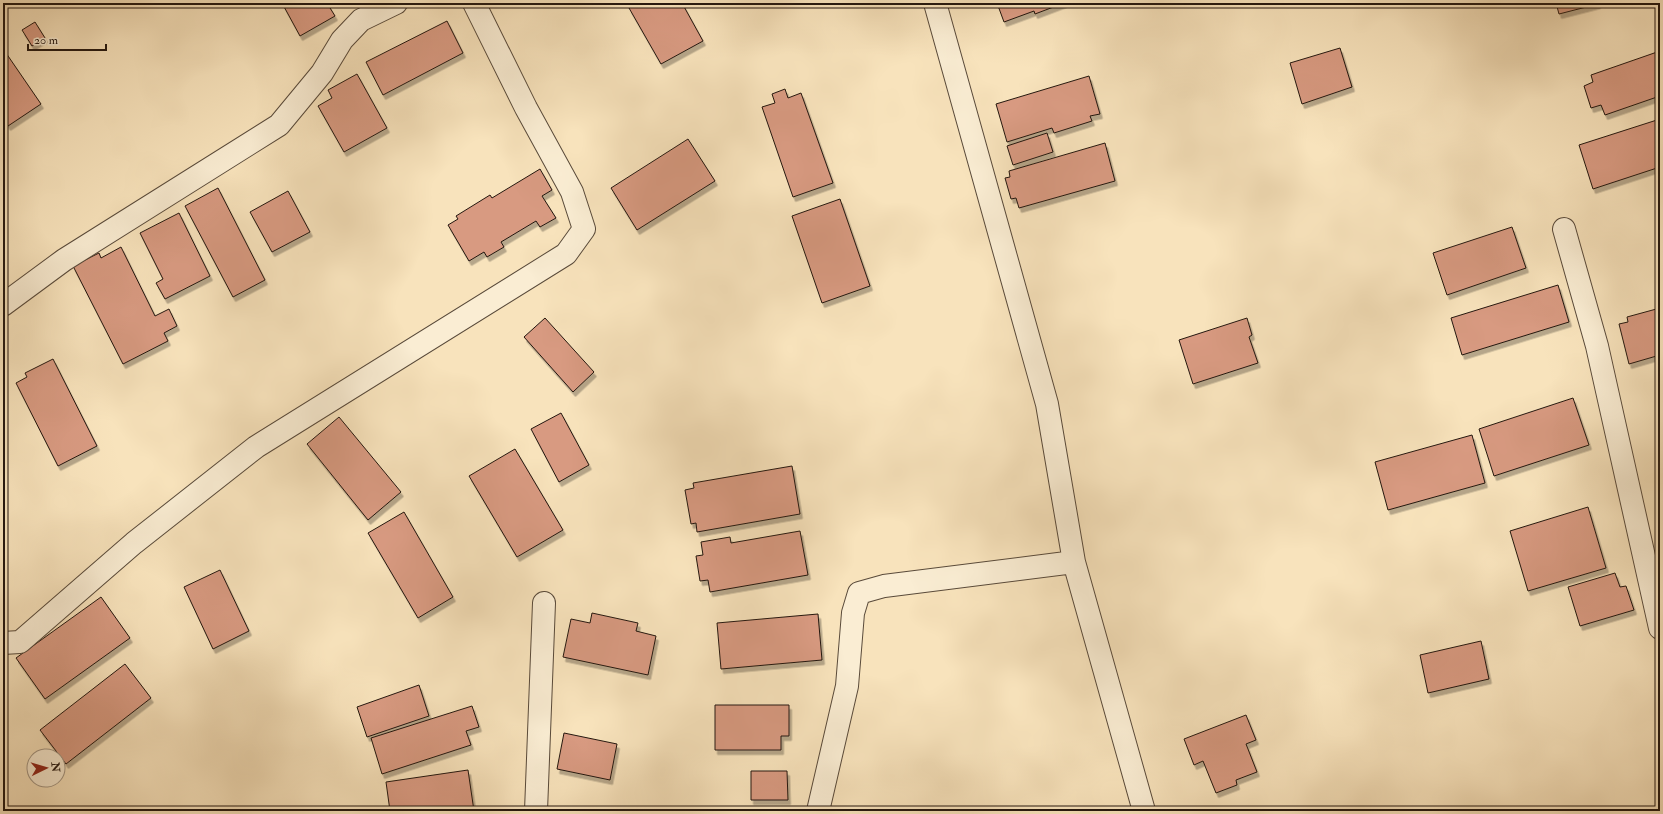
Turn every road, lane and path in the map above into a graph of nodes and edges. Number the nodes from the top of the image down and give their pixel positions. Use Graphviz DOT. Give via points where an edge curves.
graph roads {
  1 [pos="396,3"];
  2 [pos="474,3"];
  3 [pos="935,3"];
  4 [pos="1564,229"];
  5 [pos="3,305"];
  6 [pos="1074,562"];
  7 [pos="544,603"];
  8 [pos="1660,628"];
  9 [pos="3,643"];
  10 [pos="536,811"];
  11 [pos="818,811"];
  12 [pos="1144,811"];
  1 -- 5 [label="street" via="361,20 342,40 322,73 279,125 64,260"];
  2 -- 9 [label="street" via="526,108 572,192 584,229 566,254 256,447 134,544 20,642"];
  3 -- 6 [label="street" via="1047,404"];
  4 -- 8 [label="street" via="1597,346"];
  6 -- 11 [label="street" via="884,586 859,593 853,613 847,686"];
  6 -- 12 [label="street"];
  7 -- 10 [label="street"];
}
